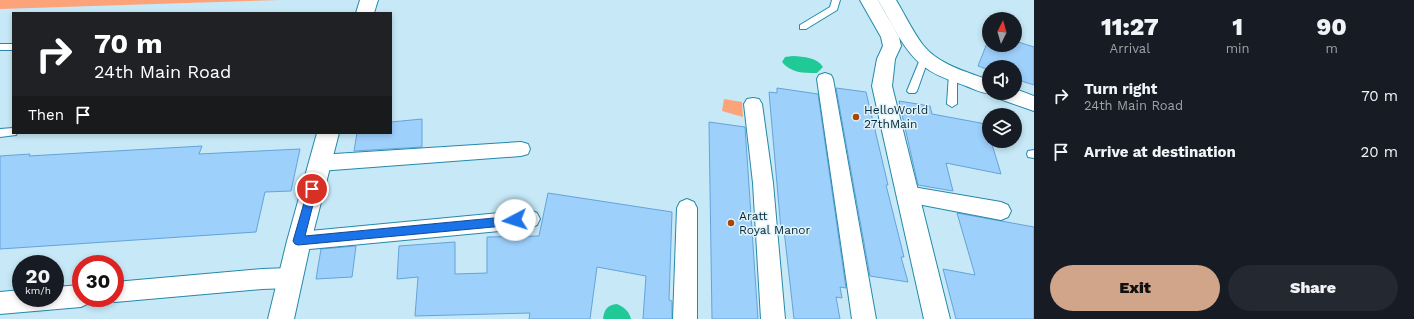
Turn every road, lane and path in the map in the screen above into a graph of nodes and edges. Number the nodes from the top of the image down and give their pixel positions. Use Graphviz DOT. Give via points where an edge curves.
graph roads {
  1 [pos="369,0"];
  2 [pos="836,0"];
  3 [pos="869,0"];
  4 [pos="887,0"];
  5 [pos="365,12"];
  6 [pos="803,27"];
  7 [pos="0,47"];
  8 [pos="12,47"];
  9 [pos="924,57"];
  10 [pos="953,74"];
  11 [pos="825,79"];
  12 [pos="982,84"];
  13 [pos="912,91"];
  14 [pos="1022,100"];
  15 [pos="753,104"];
  16 [pos="952,104"];
  17 [pos="1034,104"];
  18 [pos="12,132"];
  19 [pos="0,133"];
  20 [pos="328,134"];
  21 [pos="521,149"];
  22 [pos="320,163"];
  23 [pos="907,194"];
  24 [pos="686,208"];
  25 [pos="1001,211"];
  26 [pos="530,219"];
  27 [pos="298,241"];
  28 [pos="290,278"];
  29 [pos="124,291"];
  30 [pos="12,302"];
  31 [pos="0,303"];
  32 [pos="282,319"];
  33 [pos="685,319"];
  34 [pos="773,319"];
  35 [pos="864,319"];
  36 [pos="937,319"];
  1 -- 5 [label="street"];
  2 -- 6 [label="lane" via="834,8"];
  3 -- 23 [label="street" via="892,46 886,59 882,86"];
  4 -- 9 [label="street" via="917,50"];
  7 -- 8 [label="lane"];
  9 -- 10 [label="street"];
  9 -- 13 [label="lane"];
  10 -- 12 [label="street"];
  10 -- 16 [label="lane"];
  11 -- 35 [label="street"];
  14 -- 17 [label="street"];
  15 -- 34 [label="street" via="763,184"];
  18 -- 19 [label="lane"];
  20 -- 22 [label="street"];
  21 -- 22 [label="street"];
  22 -- 27 [label="street"];
  23 -- 25 [label="street"];
  23 -- 36 [label="street"];
  24 -- 33 [label="street"];
  26 -- 27 [label="street"];
  27 -- 28 [label="street"];
  28 -- 29 [label="street"];
  28 -- 32 [label="street"];
  30 -- 31 [label="street"];
}
